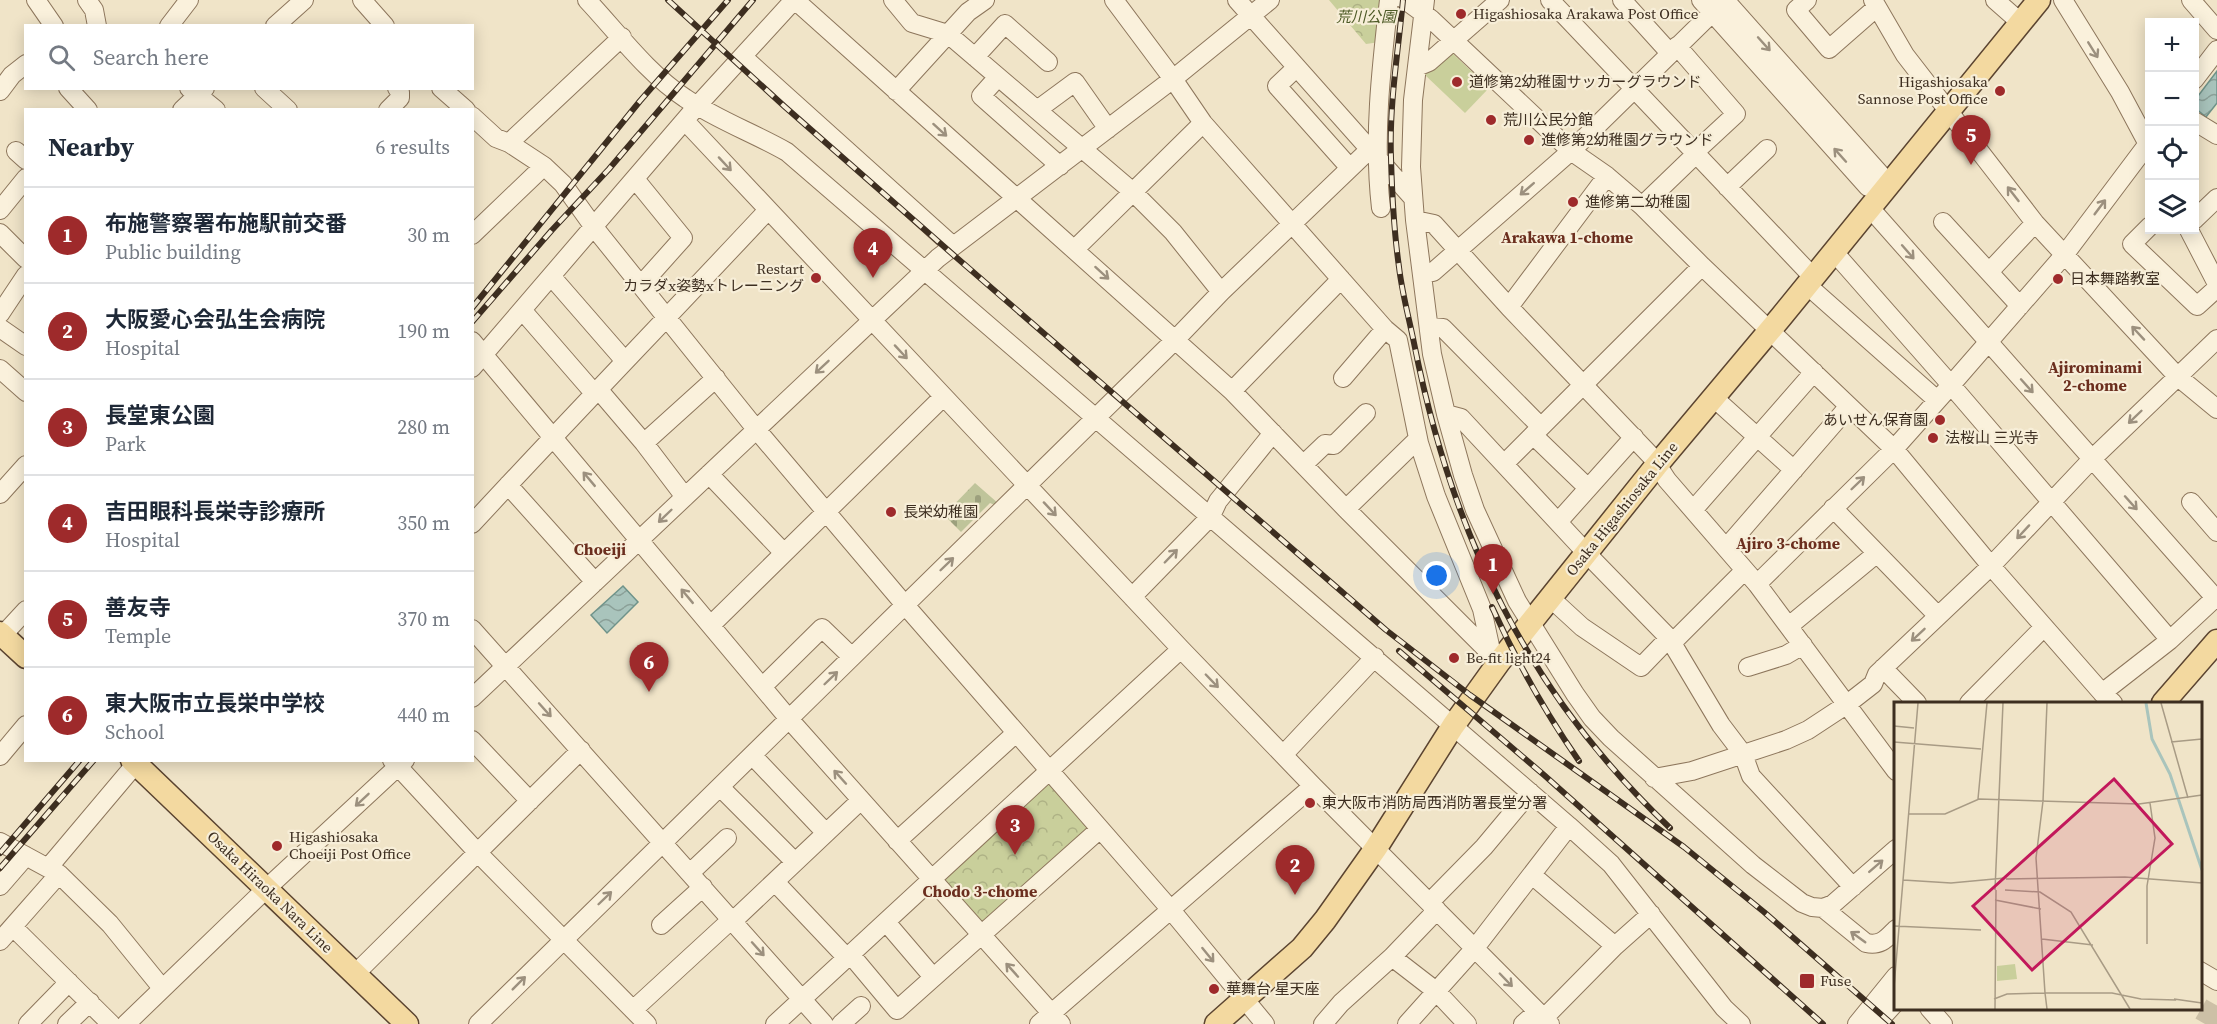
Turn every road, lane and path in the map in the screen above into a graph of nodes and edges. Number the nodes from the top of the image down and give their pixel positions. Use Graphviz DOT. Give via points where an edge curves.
graph roads {
  1 [pos="36,0"];
  2 [pos="303,0"];
  3 [pos="587,0"];
  4 [pos="795,0"];
  5 [pos="893,0"];
  6 [pos="985,0"];
  7 [pos="1114,0"];
  8 [pos="1237,0"];
  9 [pos="1270,0"];
  10 [pos="1389,0"];
  11 [pos="1405,0"];
  12 [pos="1500,0"];
  13 [pos="1550,0"];
  14 [pos="1622,0"];
  15 [pos="1807,0"];
  16 [pos="1995,0"];
  17 [pos="2039,0"];
  18 [pos="2062,0"];
  19 [pos="2191,0"];
  20 [pos="1718,3"];
  21 [pos="1875,4"];
  22 [pos="963,6"];
  23 [pos="1424,6"];
  24 [pos="1251,16"];
  25 [pos="2020,22"];
  26 [pos="53,24"];
  27 [pos="277,24"];
  28 [pos="2217,30"];
  29 [pos="948,34"];
  30 [pos="622,38"];
  31 [pos="1454,40"];
  32 [pos="1674,49"];
  33 [pos="2217,50"];
  34 [pos="744,57"];
  35 [pos="975,57"];
  36 [pos="1048,62"];
  37 [pos="1417,67"];
  38 [pos="12,68"];
  39 [pos="1296,68"];
  40 [pos="2199,73"];
  41 [pos="998,77"];
  42 [pos="1173,80"];
  43 [pos="1634,88"];
  44 [pos="70,90"];
  45 [pos="266,90"];
  46 [pos="398,90"];
  47 [pos="443,90"];
  48 [pos="0,91"];
  49 [pos="197,91"];
  50 [pos="896,91"];
  51 [pos="698,106"];
  52 [pos="86,108"];
  53 [pos="184,108"];
  54 [pos="214,108"];
  55 [pos="286,108"];
  56 [pos="390,108"];
  57 [pos="464,108"];
  58 [pos="1037,110"];
  59 [pos="1948,110"];
  60 [pos="474,118"];
  61 [pos="685,122"];
  62 [pos="1203,123"];
  63 [pos="2199,124"];
  64 [pos="1108,129"];
  65 [pos="2217,135"];
  66 [pos="2145,138"];
  67 [pos="509,142"];
  68 [pos="1082,149"];
  69 [pos="1767,149"];
  70 [pos="2145,150"];
  71 [pos="1571,151"];
  72 [pos="1696,153"];
  73 [pos="1373,155"];
  74 [pos="544,166"];
  75 [pos="1060,166"];
  76 [pos="1350,168"];
  77 [pos="1608,176"];
  78 [pos="635,179"];
  79 [pos="24,180"];
  80 [pos="1727,187"];
  81 [pos="1133,192"];
  82 [pos="1017,198"];
  83 [pos="1413,198"];
  84 [pos="2217,198"];
  85 [pos="1877,199"];
  86 [pos="1642,206"];
  87 [pos="1381,208"];
  88 [pos="0,210"];
  89 [pos="768,210"];
  90 [pos="2199,215"];
  91 [pos="1415,220"];
  92 [pos="1943,222"];
  93 [pos="2035,223"];
  94 [pos="1293,224"];
  95 [pos="593,226"];
  96 [pos="2145,231"];
  97 [pos="0,233"];
  98 [pos="474,233"];
  99 [pos="2191,234"];
  100 [pos="953,246"];
  101 [pos="1075,249"];
  102 [pos="1457,250"];
  103 [pos="1834,252"];
  104 [pos="2065,254"];
  105 [pos="24,257"];
  106 [pos="1702,266"];
  107 [pos="926,270"];
  108 [pos="1989,272"];
  109 [pos="1422,274"];
  110 [pos="551,276"];
  111 [pos="24,278"];
  112 [pos="1341,279"];
  113 [pos="1810,281"];
  114 [pos="2217,284"];
  115 [pos="640,285"];
  116 [pos="2217,288"];
  117 [pos="1221,292"];
  118 [pos="2020,306"];
  119 [pos="1509,307"];
  120 [pos="522,310"];
  121 [pos="0,314"];
  122 [pos="668,318"];
  123 [pos="872,320"];
  124 [pos="1429,327"];
  125 [pos="0,328"];
  126 [pos="1385,329"];
  127 [pos="1770,330"];
  128 [pos="1176,339"];
  129 [pos="2217,339"];
  130 [pos="1989,343"];
  131 [pos="24,345"];
  132 [pos="476,355"];
  133 [pos="625,361"];
  134 [pos="0,369"];
  135 [pos="1814,372"];
  136 [pos="2177,376"];
  137 [pos="716,378"];
  138 [pos="1343,378"];
  139 [pos="1582,385"];
  140 [pos="1951,385"];
  141 [pos="24,390"];
  142 [pos="596,391"];
  143 [pos="1232,391"];
  144 [pos="943,397"];
  145 [pos="1714,398"];
  146 [pos="1937,400"];
  147 [pos="1849,406"];
  148 [pos="2217,409"];
  149 [pos="1366,413"];
  150 [pos="1446,414"];
  151 [pos="1096,417"];
  152 [pos="756,429"];
  153 [pos="1537,431"];
  154 [pos="1273,434"];
  155 [pos="552,436"];
  156 [pos="1634,437"];
  157 [pos="1758,438"];
  158 [pos="1418,439"];
  159 [pos="644,443"];
  160 [pos="1894,449"];
  161 [pos="2092,459"];
  162 [pos="1304,464"];
  163 [pos="1504,464"];
  164 [pos="1656,465"];
  165 [pos="24,467"];
  166 [pos="1794,470"];
  167 [pos="709,474"];
  168 [pos="1026,484"];
  169 [pos="508,485"];
  170 [pos="1588,488"];
  171 [pos="0,494"];
  172 [pos="685,497"];
  173 [pos="2051,502"];
  174 [pos="2191,502"];
  175 [pos="1833,508"];
  176 [pos="1346,509"];
  177 [pos="1694,510"];
  178 [pos="826,511"];
  179 [pos="1211,516"];
  180 [pos="474,522"];
  181 [pos="1558,522"];
  182 [pos="2217,532"];
  183 [pos="640,540"];
  184 [pos="1726,548"];
  185 [pos="784,553"];
  186 [pos="1587,553"];
  187 [pos="1876,554"];
  188 [pos="1991,566"];
  189 [pos="1751,577"];
  190 [pos="595,582"];
  191 [pos="1132,597"];
  192 [pos="2216,599"];
  193 [pos="905,605"];
  194 [pos="1558,605"];
  195 [pos="24,611"];
  196 [pos="1938,616"];
  197 [pos="711,625"];
  198 [pos="1530,625"];
  199 [pos="1789,626"];
  200 [pos="2044,627"];
  201 [pos="474,631"];
  202 [pos="1,634"];
  203 [pos="1671,640"];
  204 [pos="2170,640"];
  205 [pos="2217,641"];
  206 [pos="1803,645"];
  207 [pos="1181,649"];
  208 [pos="24,655"];
  209 [pos="852,657"];
  210 [pos="1375,657"];
  211 [pos="1496,659"];
  212 [pos="2217,663"];
  213 [pos="506,666"];
  214 [pos="1748,667"];
  215 [pos="1882,668"];
  216 [pos="762,687"];
  217 [pos="474,696"];
  218 [pos="2108,698"];
  219 [pos="1979,699"];
  220 [pos="1916,702"];
  221 [pos="2164,702"];
  222 [pos="2182,702"];
  223 [pos="1846,705"];
  224 [pos="789,719"];
  225 [pos="1453,726"];
  226 [pos="24,727"];
  227 [pos="1016,733"];
  228 [pos="474,743"];
  229 [pos="581,750"];
  230 [pos="1743,754"];
  231 [pos="752,755"];
  232 [pos="1283,755"];
  233 [pos="0,756"];
  234 [pos="136,762"];
  235 [pos="398,762"];
  236 [pos="1894,768"];
  237 [pos="1050,772"];
  238 [pos="1654,778"];
  239 [pos="1313,786"];
  240 [pos="720,787"];
  241 [pos="1530,792"];
  242 [pos="861,800"];
  243 [pos="530,801"];
  244 [pos="1569,826"];
  245 [pos="1100,829"];
  246 [pos="826,833"];
  247 [pos="727,838"];
  248 [pos="897,841"];
  249 [pos="0,842"];
  250 [pos="663,843"];
  251 [pos="1376,848"];
  252 [pos="1894,851"];
  253 [pos="478,853"];
  254 [pos="26,856"];
  255 [pos="795,862"];
  256 [pos="54,871"];
  257 [pos="690,873"];
  258 [pos="1532,875"];
  259 [pos="932,880"];
  260 [pos="775,882"];
  261 [pos="0,886"];
  262 [pos="703,887"];
  263 [pos="1853,887"];
  264 [pos="267,888"];
  265 [pos="1434,906"];
  266 [pos="1823,908"];
  267 [pos="1171,910"];
  268 [pos="1651,914"];
  269 [pos="732,920"];
  270 [pos="886,922"];
  271 [pos="661,925"];
  272 [pos="13,927"];
  273 [pos="1894,931"];
  274 [pos="981,935"];
  275 [pos="563,939"];
  276 [pos="0,941"];
  277 [pos="1615,946"];
  278 [pos="1476,948"];
  279 [pos="849,956"];
  280 [pos="1392,957"];
  281 [pos="2202,972"];
  282 [pos="355,974"];
  283 [pos="933,977"];
  284 [pos="1894,978"];
  285 [pos="2217,981"];
  286 [pos="69,982"];
  287 [pos="162,988"];
  288 [pos="1436,991"];
  289 [pos="803,999"];
  290 [pos="1244,1000"];
  291 [pos="90,1002"];
  292 [pos="1894,1004"];
  293 [pos="861,1006"];
  294 [pos="1930,1009"];
  295 [pos="633,1010"];
  296 [pos="1729,1019"];
  297 [pos="1539,1020"];
  298 [pos="1050,1021"];
  299 [pos="28,1024"];
  300 [pos="67,1024"];
  301 [pos="111,1024"];
  302 [pos="126,1024"];
  303 [pos="407,1024"];
  304 [pos="478,1024"];
  305 [pos="647,1024"];
  306 [pos="775,1024"];
  307 [pos="824,1024"];
  308 [pos="841,1024"];
  309 [pos="1216,1024"];
  310 [pos="1265,1024"];
  311 [pos="1323,1024"];
  312 [pos="1407,1024"];
  313 [pos="1467,1024"];
  314 [pos="1857,1024"];
  315 [pos="1876,1024"];
  316 [pos="1943,1024"];
  1 -- 26 [label="street"];
  2 -- 27 [label="street"];
  3 -- 30 [label="street"];
  4 -- 34 [label="street"];
  4 -- 50 [label="street"];
  5 -- 29 [label="street" via="912,23"];
  6 -- 22 [label="street"];
  7 -- 42 [label="street"];
  8 -- 24 [label="street"];
  9 -- 24 [label="street"];
  10 -- 73 [label="street"];
  11 -- 23 [label="street"];
  12 -- 31 [label="street"];
  13 -- 43 [label="street"];
  14 -- 32 [label="street"];
  15 -- 21 [label="street" via="1796,10 1829,49"];
  16 -- 25 [label="street"];
  17 -- 25 [label="main road, Osaka Higashiosaka Line"];
  18 -- 66 [label="street, one-way"];
  19 -- 28 [label="street"];
  20 -- 32 [label="street"];
  20 -- 85 [label="street"];
  21 -- 59 [label="street" via="1905,55"];
  22 -- 29 [label="street"];
  23 -- 31 [label="street"];
  23 -- 37 [label="street"];
  24 -- 39 [label="street"];
  24 -- 42 [label="street"];
  25 -- 59 [label="main road, Osaka Higashiosaka Line"];
  29 -- 35 [label="street"];
  29 -- 50 [label="street"];
  30 -- 51 [label="street" via="667,85"];
  30 -- 67 [label="street"];
  31 -- 37 [label="street" via="1429,62"];
  31 -- 71 [label="street"];
  32 -- 43 [label="street"];
  32 -- 72 [label="street" via="1736,114"];
  33 -- 40 [label="street"];
  34 -- 51 [label="street"];
  34 -- 100 [label="street"];
  35 -- 36 [label="street" via="1005,24"];
  35 -- 41 [label="street"];
  37 -- 83 [label="street" via="1411,133"];
  38 -- 48 [label="street"];
  39 -- 73 [label="street"];
  39 -- 76 [label="street" via="1277,86"];
  41 -- 58 [label="street"];
  41 -- 75 [label="street" via="981,96"];
  42 -- 62 [label="street"];
  42 -- 64 [label="street"];
  43 -- 71 [label="street"];
  43 -- 72 [label="street"];
  44 -- 52 [label="street"];
  45 -- 55 [label="street"];
  46 -- 56 [label="street" via="400,98"];
  47 -- 57 [label="street"];
  49 -- 53 [label="street"];
  49 -- 54 [label="street"];
  50 -- 82 [label="street, one-way"];
  51 -- 61 [label="street"];
  51 -- 107 [label="street" via="787,152"];
  58 -- 64 [label="street" via="1075,82"];
  58 -- 68 [label="street"];
  59 -- 85 [label="main road, Osaka Higashiosaka Line"];
  93 -- 59 [label="street, one-way"];
  60 -- 67 [label="street" via="496,138"];
  61 -- 78 [label="street"];
  61 -- 89 [label="street, one-way"];
  62 -- 81 [label="street"];
  62 -- 94 [label="street"];
  63 -- 65 [label="street"];
  64 -- 68 [label="street"];
  67 -- 74 [label="street"];
  68 -- 75 [label="street"];
  68 -- 81 [label="street"];
  69 -- 80 [label="street"];
  104 -- 70 [label="street, one-way"];
  71 -- 77 [label="street"];
  71 -- 102 [label="street, one-way"];
  72 -- 80 [label="street"];
  72 -- 86 [label="street"];
  73 -- 76 [label="street"];
  73 -- 83 [label="street"];
  73 -- 87 [label="street"];
  74 -- 95 [label="street"];
  74 -- 98 [label="street"];
  75 -- 82 [label="street"];
  76 -- 94 [label="street"];
  77 -- 86 [label="street"];
  77 -- 119 [label="street"];
  78 -- 95 [label="street"];
  78 -- 115 [label="street" via="683,238"];
  79 -- 88 [label="street"];
  80 -- 113 [label="street"];
  81 -- 101 [label="street"];
  81 -- 117 [label="street" via="1173,232"];
  82 -- 100 [label="street"];
  82 -- 101 [label="street"];
  83 -- 91 [label="street"];
  84 -- 90 [label="street"];
  85 -- 103 [label="main road, Osaka Higashiosaka Line"];
  85 -- 130 [label="street, one-way"];
  86 -- 106 [label="street"];
  89 -- 122 [label="street"];
  89 -- 123 [label="street"];
  91 -- 102 [label="street" via="1434,224"];
  91 -- 109 [label="street"];
  92 -- 108 [label="street"];
  93 -- 104 [label="street"];
  93 -- 108 [label="street"];
  94 -- 112 [label="street"];
  94 -- 117 [label="street"];
  95 -- 110 [label="street"];
  95 -- 115 [label="street"];
  96 -- 116 [label="street" via="2132,244 2197,306"];
  97 -- 105 [label="street"];
  99 -- 114 [label="street"];
  100 -- 107 [label="street"];
  101 -- 128 [label="street, one-way"];
  102 -- 109 [label="street" via="1433,272"];
  102 -- 119 [label="street"];
  103 -- 113 [label="main road, Osaka Higashiosaka Line"];
  103 -- 140 [label="street"];
  104 -- 118 [label="street"];
  136 -- 104 [label="street, one-way"];
  106 -- 127 [label="street"];
  106 -- 139 [label="street"];
  107 -- 123 [label="street"];
  107 -- 151 [label="street"];
  108 -- 118 [label="street"];
  109 -- 124 [label="street"];
  110 -- 120 [label="street"];
  110 -- 133 [label="street"];
  111 -- 121 [label="street"];
  112 -- 126 [label="street"];
  112 -- 143 [label="street"];
  113 -- 127 [label="main road, Osaka Higashiosaka Line"];
  113 -- 146 [label="street"];
  115 -- 122 [label="street"];
  117 -- 128 [label="street"];
  118 -- 130 [label="street"];
  119 -- 139 [label="street"];
  120 -- 132 [label="street"];
  120 -- 142 [label="street"];
  122 -- 133 [label="street"];
  122 -- 137 [label="street"];
  123 -- 144 [label="street, one-way"];
  123 -- 152 [label="street, one-way"];
  124 -- 150 [label="street"];
  124 -- 153 [label="street" via="1443,328"];
  125 -- 131 [label="street"];
  126 -- 138 [label="street"];
  126 -- 158 [label="street" via="1398,340"];
  127 -- 135 [label="street"];
  127 -- 145 [label="main road, Osaka Higashiosaka Line"];
  128 -- 143 [label="street"];
  128 -- 151 [label="street"];
  129 -- 136 [label="street"];
  130 -- 140 [label="street"];
  130 -- 161 [label="street, one-way"];
  132 -- 155 [label="street"];
  133 -- 142 [label="street"];
  134 -- 141 [label="street"];
  135 -- 147 [label="street"];
  135 -- 157 [label="street"];
  136 -- 148 [label="street"];
  136 -- 161 [label="street, one-way"];
  137 -- 152 [label="street"];
  137 -- 159 [label="street"];
  139 -- 153 [label="street"];
  139 -- 156 [label="street"];
  140 -- 146 [label="street"];
  140 -- 173 [label="street"];
  142 -- 155 [label="street"];
  142 -- 159 [label="street"];
  143 -- 154 [label="street"];
  144 -- 168 [label="street"];
  144 -- 178 [label="street"];
  145 -- 157 [label="street"];
  145 -- 164 [label="main road, Osaka Higashiosaka Line"];
  146 -- 160 [label="street"];
  147 -- 160 [label="street"];
  147 -- 166 [label="street"];
  149 -- 162 [label="street" via="1334,445 1325,444"];
  150 -- 163 [label="street" via="1461,418"];
  150 -- 198 [label="street" via="1475,510"];
  151 -- 168 [label="street"];
  151 -- 179 [label="street"];
  152 -- 167 [label="street"];
  152 -- 178 [label="street"];
  153 -- 163 [label="street"];
  153 -- 170 [label="street"];
  154 -- 162 [label="street"];
  154 -- 179 [label="street" via="1218,501"];
  155 -- 169 [label="street"];
  183 -- 155 [label="street, one-way"];
  156 -- 164 [label="street"];
  156 -- 170 [label="street"];
  157 -- 166 [label="street"];
  157 -- 177 [label="street"];
  158 -- 176 [label="street"];
  158 -- 211 [label="street" via="1436,496 1482,609"];
  159 -- 172 [label="street"];
  175 -- 160 [label="street, one-way"];
  160 -- 188 [label="street"];
  161 -- 173 [label="street"];
  161 -- 192 [label="street, one-way"];
  162 -- 176 [label="street"];
  163 -- 181 [label="street"];
  164 -- 177 [label="street"];
  164 -- 186 [label="main road, Osaka Higashiosaka Line"];
  165 -- 171 [label="street"];
  166 -- 184 [label="street"];
  167 -- 172 [label="street"];
  167 -- 185 [label="street"];
  168 -- 191 [label="street, one-way"];
  193 -- 168 [label="street, one-way"];
  169 -- 180 [label="street"];
  169 -- 190 [label="street"];
  170 -- 181 [label="street"];
  172 -- 183 [label="street, one-way"];
  173 -- 188 [label="street, one-way"];
  173 -- 204 [label="street"];
  174 -- 182 [label="street"];
  175 -- 187 [label="street"];
  175 -- 189 [label="street"];
  176 -- 211 [label="street"];
  177 -- 184 [label="street"];
  178 -- 185 [label="street"];
  178 -- 193 [label="street"];
  191 -- 179 [label="street, one-way"];
  179 -- 210 [label="street"];
  181 -- 186 [label="street"];
  183 -- 190 [label="street"];
  197 -- 183 [label="street, one-way"];
  184 -- 189 [label="street"];
  185 -- 197 [label="street"];
  186 -- 198 [label="main road, Osaka Higashiosaka Line"];
  186 -- 203 [label="street"];
  187 -- 196 [label="street"];
  187 -- 199 [label="street"];
  188 -- 196 [label="street"];
  188 -- 200 [label="street"];
  189 -- 199 [label="street"];
  189 -- 203 [label="street"];
  190 -- 213 [label="street"];
  191 -- 207 [label="street"];
  192 -- 204 [label="street"];
  193 -- 209 [label="street"];
  193 -- 227 [label="street"];
  194 -- 203 [label="street" via="1582,627 1641,668"];
  195 -- 202 [label="street"];
  196 -- 215 [label="street, one-way"];
  197 -- 216 [label="street"];
  198 -- 211 [label="main road, Osaka Higashiosaka Line"];
  198 -- 238 [label="street" via="1592,718"];
  199 -- 206 [label="street"];
  200 -- 218 [label="street"];
  200 -- 219 [label="street"];
  201 -- 213 [label="street"];
  202 -- 208 [label="main road"];
  203 -- 230 [label="street" via="1721,725"];
  204 -- 218 [label="street"];
  205 -- 221 [label="main road"];
  206 -- 214 [label="street"];
  206 -- 223 [label="street"];
  207 -- 232 [label="street, one-way"];
  207 -- 237 [label="street"];
  209 -- 216 [label="street" via="822,628"];
  224 -- 209 [label="street, one-way"];
  210 -- 225 [label="street"];
  210 -- 232 [label="street"];
  211 -- 225 [label="main road, Osaka Higashiosaka Line"];
  212 -- 222 [label="main road"];
  213 -- 217 [label="street"];
  213 -- 229 [label="street, one-way"];
  215 -- 220 [label="street"];
  215 -- 223 [label="street" via="1873,684"];
  216 -- 224 [label="street"];
  223 -- 230 [label="street" via="1808,730"];
  223 -- 236 [label="street"];
  224 -- 231 [label="street"];
  242 -- 224 [label="street, one-way"];
  225 -- 241 [label="street"];
  225 -- 251 [label="main road, Osaka Higashiosaka Line"];
  226 -- 233 [label="street"];
  227 -- 237 [label="street"];
  227 -- 248 [label="street"];
  228 -- 243 [label="street"];
  229 -- 243 [label="street"];
  229 -- 250 [label="street"];
  230 -- 238 [label="street" via="1692,771"];
  230 -- 263 [label="street" via="1750,776"];
  231 -- 240 [label="street"];
  231 -- 246 [label="street"];
  232 -- 239 [label="street"];
  234 -- 256 [label="street"];
  234 -- 264 [label="main road, Osaka Hiraoka Nara Line"];
  235 -- 253 [label="street"];
  235 -- 264 [label="street, one-way"];
  237 -- 245 [label="street"];
  237 -- 259 [label="street"];
  238 -- 266 [label="street" via="1802,903"];
  239 -- 251 [label="street"];
  239 -- 267 [label="street"];
  240 -- 250 [label="street"];
  240 -- 255 [label="street"];
  241 -- 244 [label="street"];
  241 -- 265 [label="street"];
  242 -- 246 [label="street"];
  242 -- 248 [label="street"];
  243 -- 253 [label="street"];
  244 -- 258 [label="street"];
  244 -- 268 [label="street" via="1611,864"];
  245 -- 267 [label="street"];
  245 -- 274 [label="street"];
  246 -- 255 [label="street"];
  247 -- 257 [label="street"];
  248 -- 259 [label="street"];
  249 -- 254 [label="street"];
  250 -- 257 [label="street"];
  275 -- 250 [label="street, one-way"];
  251 -- 265 [label="street"];
  251 -- 290 [label="main road, Osaka Higashiosaka Line" via="1302,948"];
  263 -- 252 [label="street, one-way"];
  253 -- 275 [label="street"];
  253 -- 282 [label="street"];
  254 -- 256 [label="street"];
  254 -- 261 [label="street"];
  255 -- 260 [label="street"];
  256 -- 272 [label="street"];
  256 -- 287 [label="street" via="110,924"];
  257 -- 262 [label="street"];
  258 -- 277 [label="street"];
  258 -- 278 [label="street"];
  259 -- 270 [label="street"];
  259 -- 274 [label="street"];
  260 -- 269 [label="street"];
  260 -- 279 [label="street"];
  262 -- 269 [label="street"];
  262 -- 271 [label="street"];
  263 -- 266 [label="street"];
  264 -- 282 [label="main road, Osaka Hiraoka Nara Line"];
  264 -- 287 [label="street"];
  265 -- 278 [label="street"];
  265 -- 280 [label="street"];
  273 -- 266 [label="street, one-way" via="1883,942 1866,943"];
  267 -- 290 [label="street, one-way"];
  267 -- 298 [label="street"];
  268 -- 277 [label="street"];
  268 -- 296 [label="street"];
  269 -- 289 [label="street, one-way"];
  269 -- 295 [label="street"];
  270 -- 279 [label="street"];
  270 -- 283 [label="street"];
  272 -- 276 [label="street"];
  272 -- 286 [label="street"];
  274 -- 283 [label="street"];
  298 -- 274 [label="street, one-way"];
  275 -- 295 [label="street"];
  304 -- 275 [label="street, one-way"];
  277 -- 297 [label="street"];
  278 -- 288 [label="street"];
  278 -- 297 [label="street, one-way"];
  279 -- 283 [label="street" via="897,1010"];
  279 -- 289 [label="street"];
  280 -- 288 [label="street"];
  280 -- 311 [label="street"];
  281 -- 285 [label="street"];
  282 -- 303 [label="main road, Osaka Hiraoka Nara Line"];
  284 -- 314 [label="street"];
  286 -- 291 [label="street"];
  286 -- 299 [label="street"];
  287 -- 302 [label="street"];
  288 -- 312 [label="street"];
  288 -- 313 [label="street"];
  289 -- 306 [label="street"];
  289 -- 307 [label="street"];
  290 -- 309 [label="main road, Osaka Higashiosaka Line"];
  290 -- 310 [label="street"];
  291 -- 300 [label="street"];
  291 -- 301 [label="street"];
  292 -- 315 [label="street"];
  293 -- 308 [label="street"];
  294 -- 316 [label="street"];
  295 -- 305 [label="street"];
}
